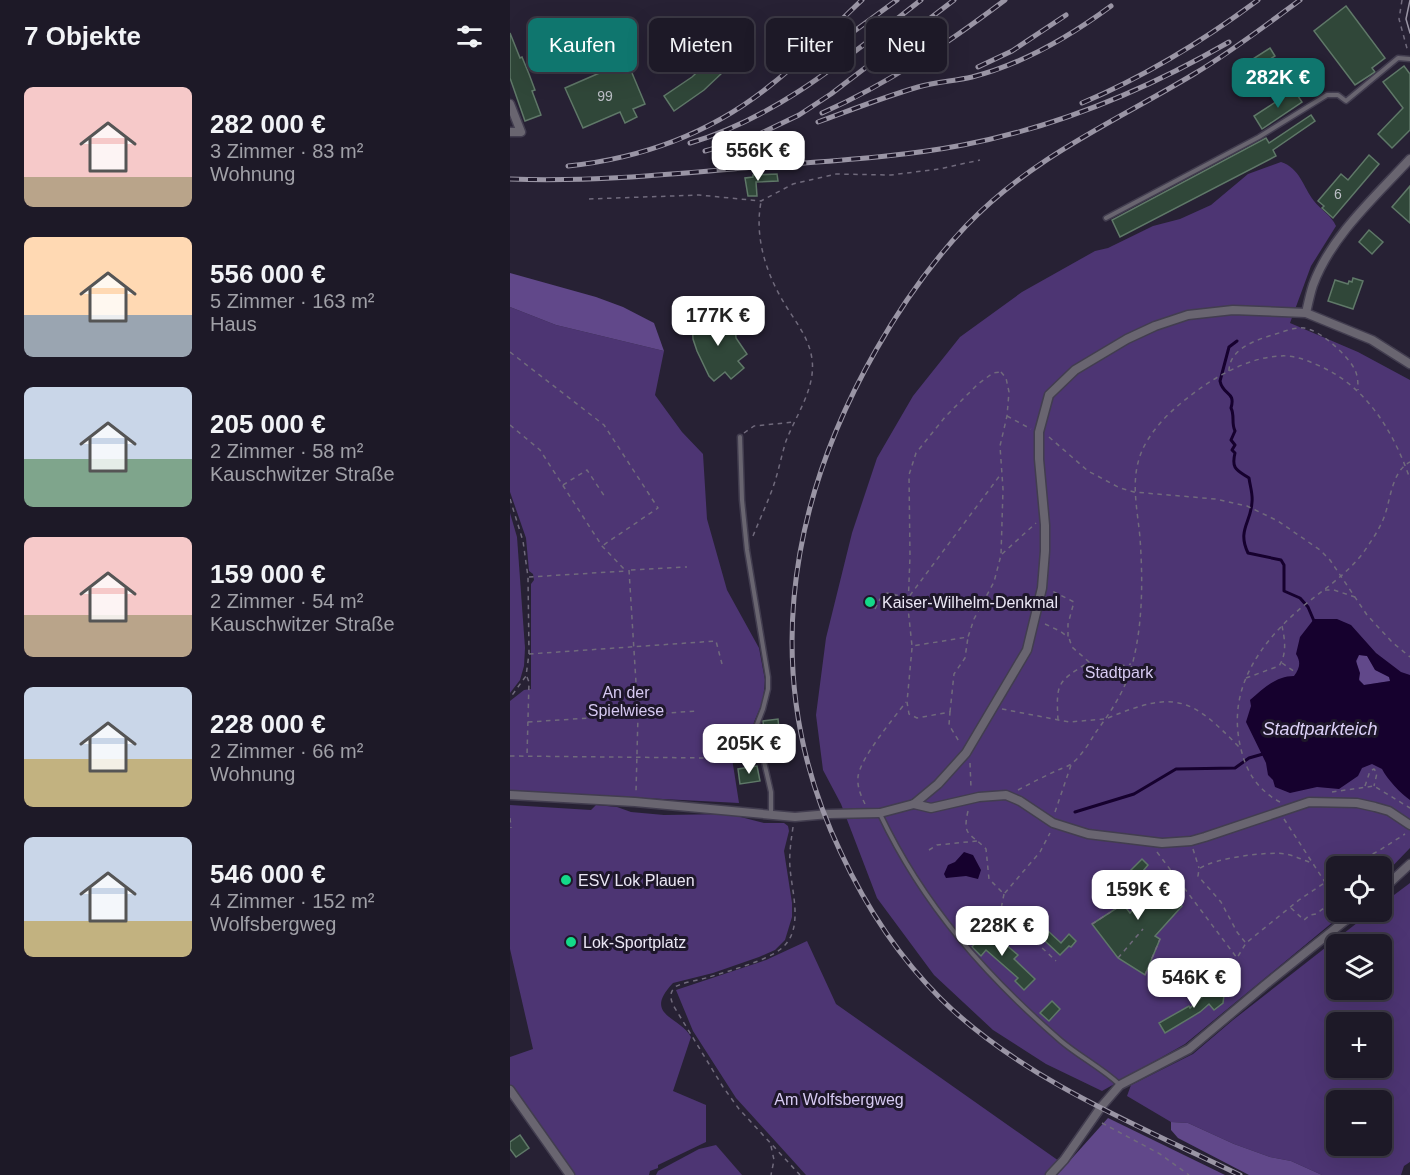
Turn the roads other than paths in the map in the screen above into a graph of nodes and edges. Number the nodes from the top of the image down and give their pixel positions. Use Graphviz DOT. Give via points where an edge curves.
graph roads {
  1 [pos="1410,59"];
  2 [pos="510,104"];
  3 [pos="510,132"];
  4 [pos="1410,159"];
  5 [pos="1106,218"];
  6 [pos="1306,313"];
  7 [pos="1410,364"];
  8 [pos="740,437"];
  9 [pos="510,795"];
  10 [pos="914,804"];
  11 [pos="880,813"];
  12 [pos="771,814"];
  13 [pos="1410,825"];
  14 [pos="1410,864"];
  15 [pos="1392,881"];
  16 [pos="1344,922"];
  17 [pos="1120,1085"];
  18 [pos="510,1090"];
  19 [pos="570,1175"];
  20 [pos="1050,1175"];
  1 -- 5 [label="lane" via="1398,58 1346,100 1326,95 1259,136"];
  2 -- 3 [label="street" via="521,132"];
  4 -- 6 [label="street" via="1342,234 1321,268"];
  6 -- 7 [label="street" via="1372,340"];
  6 -- 10 [label="street" via="1233,310 1188,315 1127,339 1075,370 1049,395 1039,432 1045,551 1042,588 1027,650 966,753"];
  8 -- 12 [label="lane" via="747,550 768,677 756,727 771,792"];
  9 -- 12 [label="street"];
  10 -- 11 [label="street"];
  10 -- 13 [label="street" via="931,808 1006,795 1053,823 1088,834 1154,843 1191,841 1310,802 1357,803 1389,811"];
  11 -- 12 [label="street" via="795,817"];
  11 -- 17 [label="lane" via="950,929 990,975 1063,1042"];
  14 -- 15 [label="street"];
  16 -- 17 [label="street" via="1189,1049"];
  17 -- 20 [label="street"];
  18 -- 19 [label="street"];
}
